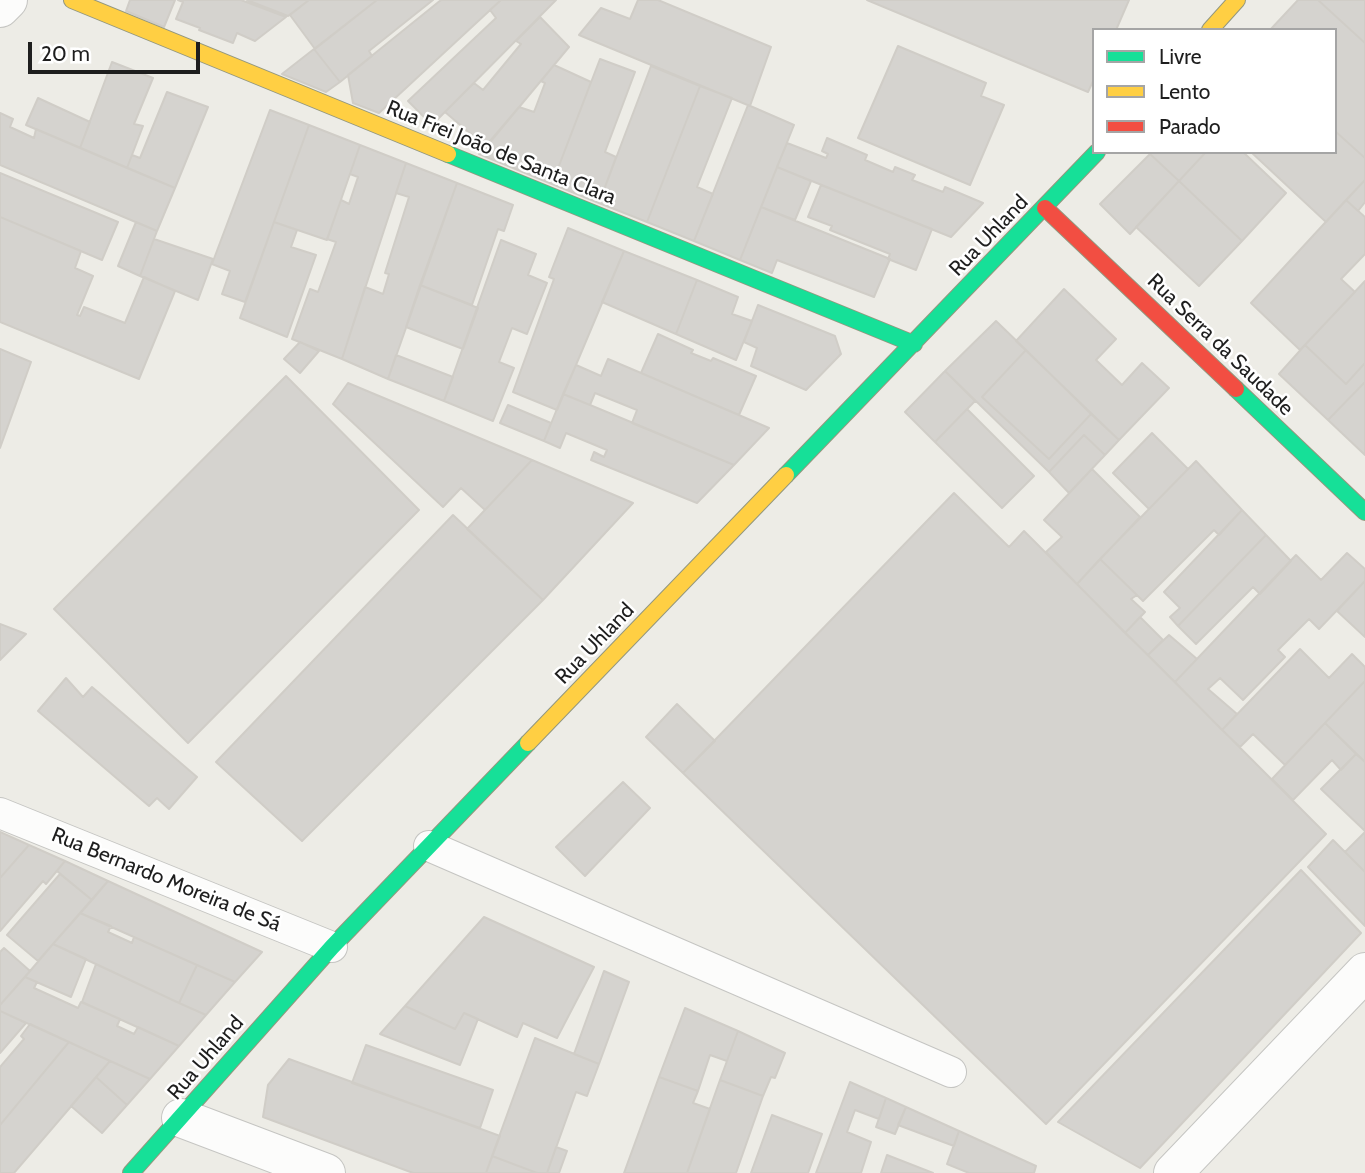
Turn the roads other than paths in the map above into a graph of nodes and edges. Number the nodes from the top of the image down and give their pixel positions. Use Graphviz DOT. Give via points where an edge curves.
graph roads {
  1 [pos="8,0"];
  2 [pos="72,0"];
  3 [pos="1237,0"];
  4 [pos="0,8"];
  5 [pos="1212,28"];
  6 [pos="1095,154"];
  7 [pos="1045,208"];
  8 [pos="914,344"];
  9 [pos="1365,512"];
  10 [pos="0,813"];
  11 [pos="429,846"];
  12 [pos="332,947"];
  13 [pos="1365,971"];
  14 [pos="951,1072"];
  15 [pos="181,1118"];
  16 [pos="131,1173"];
  17 [pos="326,1173"];
  18 [pos="1173,1173"];
  1 -- 4 [label="street"];
  2 -- 8 [label="street, Rua Frei João de Santa Clara"];
  3 -- 5 [label="street"];
  6 -- 7 [label="street, Rua Uhland"];
  7 -- 8 [label="street, Rua Uhland"];
  7 -- 9 [label="street, Rua Serra da Saudade"];
  8 -- 11 [label="street, Rua Uhland"];
  10 -- 12 [label="lane, Rua Bernardo Moreira de Sá"];
  11 -- 12 [label="street, Rua Uhland"];
  11 -- 14 [label="lane"];
  12 -- 15 [label="street, Rua Uhland"];
  13 -- 18 [label="street"];
  15 -- 16 [label="street, Rua Uhland"];
  15 -- 17 [label="street"];
}
